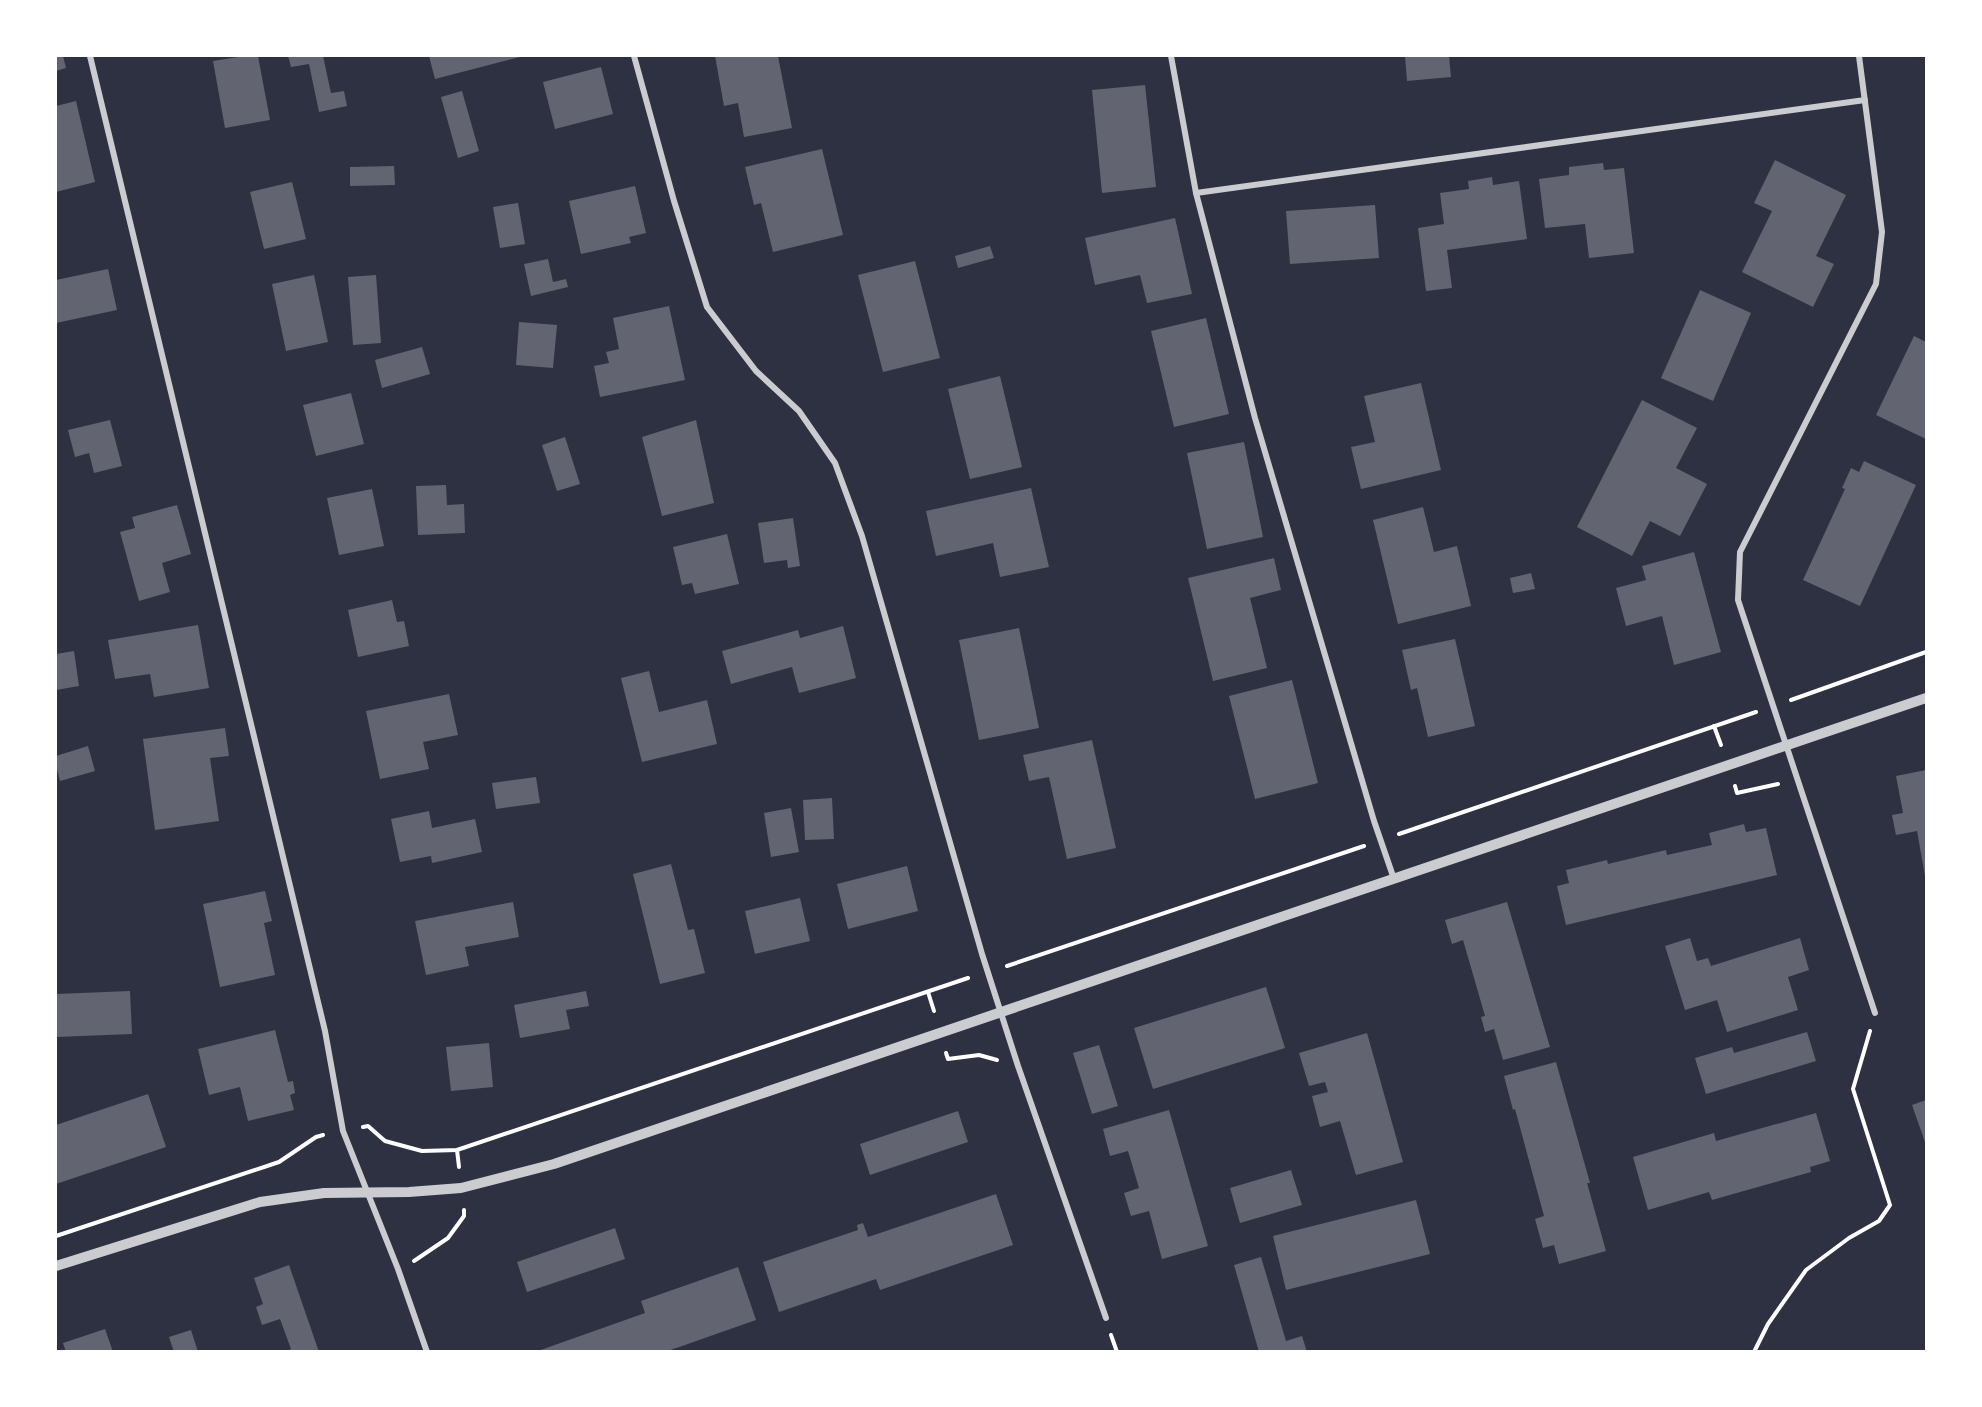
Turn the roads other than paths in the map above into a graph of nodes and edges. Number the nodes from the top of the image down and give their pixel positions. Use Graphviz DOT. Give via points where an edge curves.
graph roads {
  1 [pos="90,56"];
  2 [pos="634,56"];
  3 [pos="1171,56"];
  4 [pos="1859,56"];
  5 [pos="1865,100"];
  6 [pos="1196,194"];
  7 [pos="1926,698"];
  8 [pos="1788,746"];
  9 [pos="1394,880"];
  10 [pos="1001,1013"];
  11 [pos="1875,1013"];
  12 [pos="368,1193"];
  13 [pos="56,1266"];
  14 [pos="1106,1318"];
  15 [pos="427,1352"];
  1 -- 12 [label="street" via="325,1030 343,1131"];
  2 -- 10 [label="street" via="707,307 756,371 799,411 836,463 862,536"];
  3 -- 6 [label="street"];
  4 -- 5 [label="street"];
  5 -- 6 [label="street"];
  5 -- 8 [label="street" via="1881,232 1876,284 1740,552 1738,600"];
  6 -- 9 [label="street" via="1255,418"];
  7 -- 8 [label="street"];
  8 -- 9 [label="street"];
  8 -- 11 [label="street"];
  9 -- 10 [label="street"];
  10 -- 12 [label="street" via="554,1164 461,1188"];
  10 -- 14 [label="street"];
  12 -- 13 [label="street" via="324,1193 260,1202"];
  12 -- 15 [label="street"];
}
